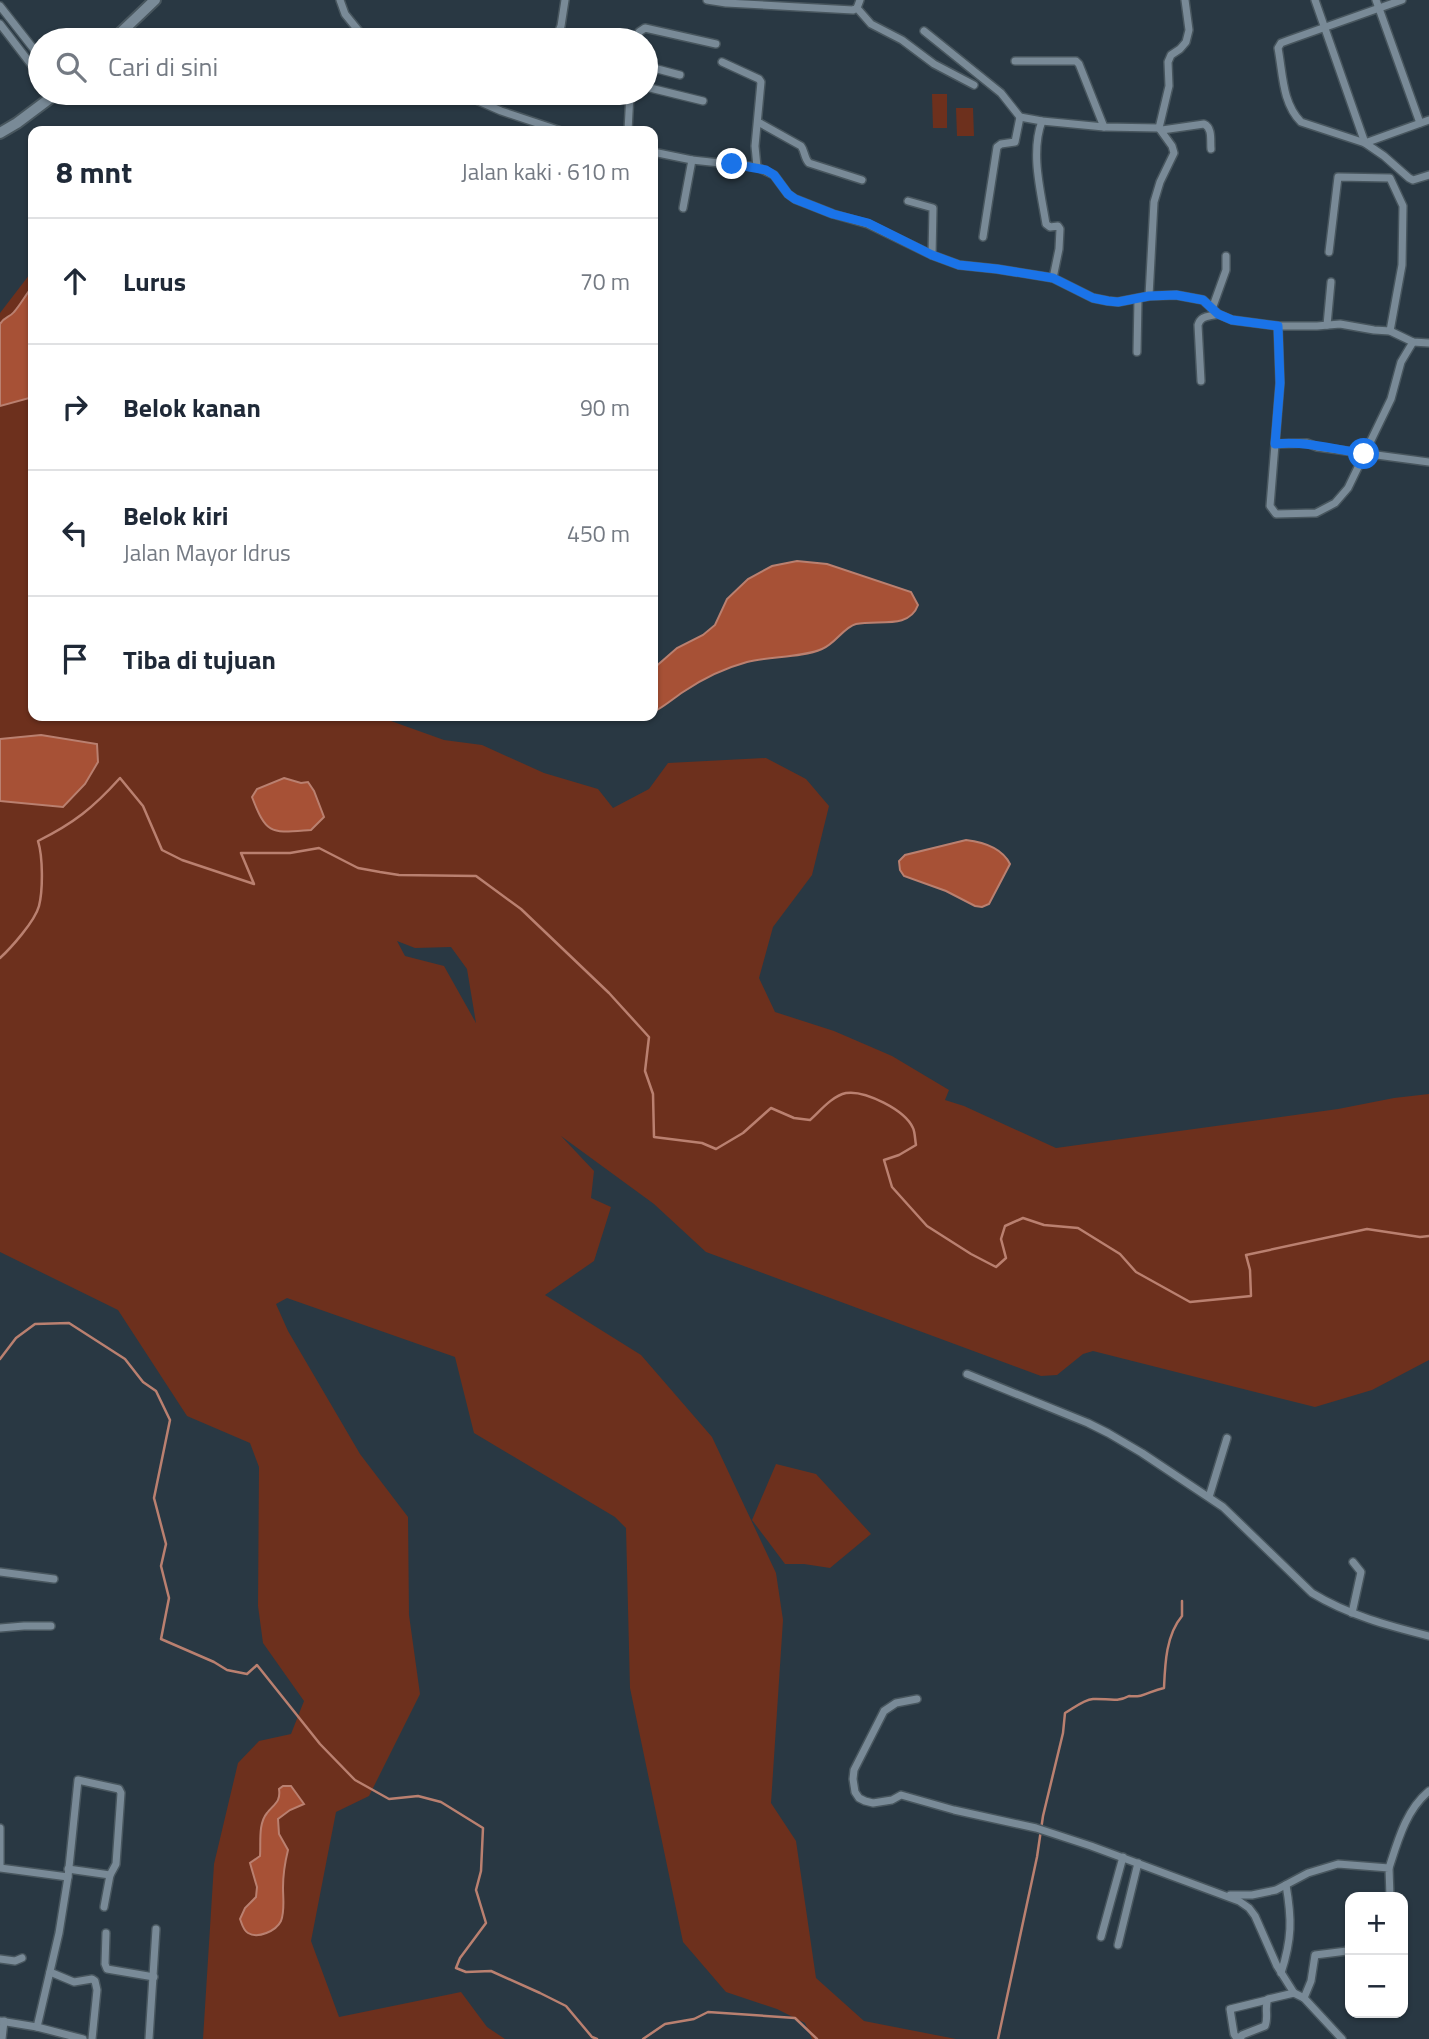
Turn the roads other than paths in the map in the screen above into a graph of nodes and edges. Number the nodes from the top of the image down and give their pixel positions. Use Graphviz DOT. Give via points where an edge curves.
graph roads {
  1 [pos="155,0"];
  2 [pos="340,0"];
  3 [pos="565,0"];
  4 [pos="707,0"];
  5 [pos="1185,0"];
  6 [pos="1315,0"];
  7 [pos="1402,0"];
  8 [pos="732,2"];
  9 [pos="787,3"];
  10 [pos="859,4"];
  11 [pos="1377,4"];
  12 [pos="0,6"];
  13 [pos="0,24"];
  14 [pos="126,28"];
  15 [pos="356,28"];
  16 [pos="560,28"];
  17 [pos="1325,28"];
  18 [pos="658,31"];
  19 [pos="924,31"];
  20 [pos="28,42"];
  21 [pos="716,44"];
  22 [pos="28,60"];
  23 [pos="1015,61"];
  24 [pos="722,62"];
  25 [pos="658,69"];
  26 [pos="680,75"];
  27 [pos="974,85"];
  28 [pos="658,90"];
  29 [pos="703,101"];
  30 [pos="41,105"];
  31 [pos="487,105"];
  32 [pos="629,105"];
  33 [pos="1020,117"];
  34 [pos="1429,120"];
  35 [pos="1042,121"];
  36 [pos="758,122"];
  37 [pos="1420,123"];
  38 [pos="546,126"];
  39 [pos="628,126"];
  40 [pos="1104,127"];
  41 [pos="1161,129"];
  42 [pos="0,133"];
  43 [pos="1365,143"];
  44 [pos="1211,149"];
  45 [pos="658,153"];
  46 [pos="692,160"];
  47 [pos="757,167"];
  48 [pos="1429,175"];
  49 [pos="862,180"];
  50 [pos="908,201"];
  51 [pos="682,208"];
  52 [pos="983,237"];
  53 [pos="1329,252"];
  54 [pos="932,255"];
  55 [pos="1226,256"];
  56 [pos="1053,278"];
  57 [pos="1331,282"];
  58 [pos="1149,296"];
  59 [pos="1138,299"];
  60 [pos="1215,311"];
  61 [pos="1326,325"];
  62 [pos="1278,326"];
  63 [pos="1390,331"];
  64 [pos="1413,342"];
  65 [pos="1429,343"];
  66 [pos="1137,352"];
  67 [pos="1201,381"];
  68 [pos="1275,444"];
  69 [pos="1364,454"];
  70 [pos="1429,462"];
  71 [pos="967,1374"];
  72 [pos="1227,1438"];
  73 [pos="1209,1497"];
  74 [pos="1353,1562"];
  75 [pos="0,1572"];
  76 [pos="54,1579"];
  77 [pos="1352,1613"];
  78 [pos="51,1626"];
  79 [pos="0,1628"];
  80 [pos="1429,1636"];
  81 [pos="917,1699"];
  82 [pos="1429,1791"];
  83 [pos="0,1828"];
  84 [pos="1123,1857"];
  85 [pos="1138,1863"];
  86 [pos="0,1867"];
  87 [pos="1389,1868"];
  88 [pos="68,1873"];
  89 [pos="110,1875"];
  90 [pos="1286,1885"];
  91 [pos="1390,1892"];
  92 [pos="1226,1895"];
  93 [pos="104,1907"];
  94 [pos="156,1929"];
  95 [pos="106,1933"];
  96 [pos="1101,1937"];
  97 [pos="1118,1944"];
  98 [pos="1345,1951"];
  99 [pos="22,1958"];
  100 [pos="0,1959"];
  101 [pos="50,1972"];
  102 [pos="1281,1972"];
  103 [pos="154,1977"];
  104 [pos="1294,1993"];
  105 [pos="1304,1998"];
  106 [pos="1267,2000"];
  107 [pos="2,2021"];
  108 [pos="37,2027"];
  109 [pos="54,2036"];
  110 [pos="1240,2038"];
  111 [pos="2,2039"];
  112 [pos="83,2039"];
  113 [pos="92,2039"];
  114 [pos="149,2039"];
  115 [pos="1342,2039"];
  1 -- 14 [label="main road"];
  2 -- 15 [label="street"];
  3 -- 16 [label="street"];
  4 -- 8 [label="street"];
  5 -- 41 [label="street" via="1189,30 1186,42 1168,62"];
  6 -- 17 [label="street"];
  7 -- 11 [label="street"];
  8 -- 9 [label="street"];
  9 -- 10 [label="street" via="853,10"];
  10 -- 27 [label="street" via="871,23"];
  11 -- 17 [label="street"];
  11 -- 37 [label="street"];
  12 -- 20 [label="street"];
  13 -- 22 [label="street"];
  17 -- 43 [label="street"];
  17 -- 43 [label="street" via="1279,45 1288,104 1301,122"];
  18 -- 21 [label="street"];
  19 -- 33 [label="street" via="1001,93"];
  23 -- 40 [label="street" via="1076,61"];
  24 -- 36 [label="street" via="761,82"];
  25 -- 26 [label="street"];
  28 -- 29 [label="street"];
  30 -- 42 [label="main road"];
  31 -- 38 [label="street"];
  32 -- 39 [label="street"];
  33 -- 35 [label="street"];
  33 -- 52 [label="street" via="1014,142 997,147"];
  34 -- 37 [label="street"];
  35 -- 40 [label="street"];
  35 -- 56 [label="street" via="1039,188 1046,225 1060,229"];
  36 -- 47 [label="street"];
  36 -- 49 [label="street" via="801,146 809,163"];
  37 -- 43 [label="street"];
  40 -- 41 [label="street"];
  41 -- 44 [label="street" via="1208,125"];
  41 -- 58 [label="street" via="1174,153 1154,202"];
  43 -- 48 [label="street" via="1409,178"];
  45 -- 46 [label="street"];
  46 -- 47 [label="street"];
  46 -- 51 [label="street"];
  47 -- 54 [label="street" via="774,175 795,199 868,223"];
  50 -- 54 [label="street" via="933,208"];
  53 -- 63 [label="street" via="1338,177 1390,178 1404,206 1402,265"];
  54 -- 56 [label="street" via="966,267"];
  55 -- 60 [label="street"];
  56 -- 59 [label="street" via="1093,298"];
  57 -- 61 [label="street"];
  58 -- 59 [label="street"];
  58 -- 60 [label="street" via="1203,300"];
  59 -- 66 [label="street"];
  60 -- 62 [label="street" via="1232,320"];
  60 -- 67 [label="street" via="1199,319"];
  61 -- 62 [label="street"];
  61 -- 63 [label="street"];
  62 -- 68 [label="street"];
  63 -- 64 [label="street"];
  64 -- 65 [label="street"];
  64 -- 69 [label="street"];
  68 -- 69 [label="street" via="1307,443"];
  68 -- 69 [label="street" via="1270,506 1276,514 1316,513 1335,503 1348,488"];
  69 -- 70 [label="street"];
  71 -- 73 [label="street" via="1108,1433"];
  72 -- 73 [label="street"];
  73 -- 77 [label="street" via="1312,1593"];
  74 -- 77 [label="street" via="1361,1572"];
  75 -- 76 [label="street"];
  77 -- 80 [label="street"];
  78 -- 79 [label="street"];
  81 -- 84 [label="street" via="884,1711 854,1770 859,1798 873,1803 901,1796 1036,1828"];
  82 -- 87 [label="street" via="1409,1815"];
  83 -- 86 [label="street"];
  84 -- 85 [label="street"];
  84 -- 96 [label="street"];
  85 -- 92 [label="street"];
  85 -- 97 [label="street"];
  86 -- 88 [label="street"];
  87 -- 90 [label="street" via="1338,1864"];
  87 -- 91 [label="street"];
  88 -- 89 [label="street"];
  88 -- 89 [label="street" via="78,1780 121,1793 116,1864"];
  88 -- 101 [label="street"];
  89 -- 93 [label="street"];
  90 -- 92 [label="street" via="1252,1895"];
  90 -- 102 [label="street" via="1290,1939"];
  92 -- 102 [label="street" via="1255,1916"];
  94 -- 103 [label="street"];
  95 -- 103 [label="street" via="107,1969"];
  98 -- 105 [label="street" via="1315,1955"];
  99 -- 100 [label="street"];
  101 -- 108 [label="street"];
  101 -- 113 [label="street" via="74,1982 95,1981"];
  102 -- 104 [label="street"];
  103 -- 114 [label="street"];
  104 -- 105 [label="street"];
  104 -- 106 [label="street"];
  105 -- 115 [label="street"];
  106 -- 110 [label="street" via="1265,2026"];
  106 -- 110 [label="street" via="1230,2009 1234,2034"];
  107 -- 108 [label="street"];
  107 -- 111 [label="street"];
  108 -- 109 [label="street"];
  109 -- 112 [label="street"];
}
